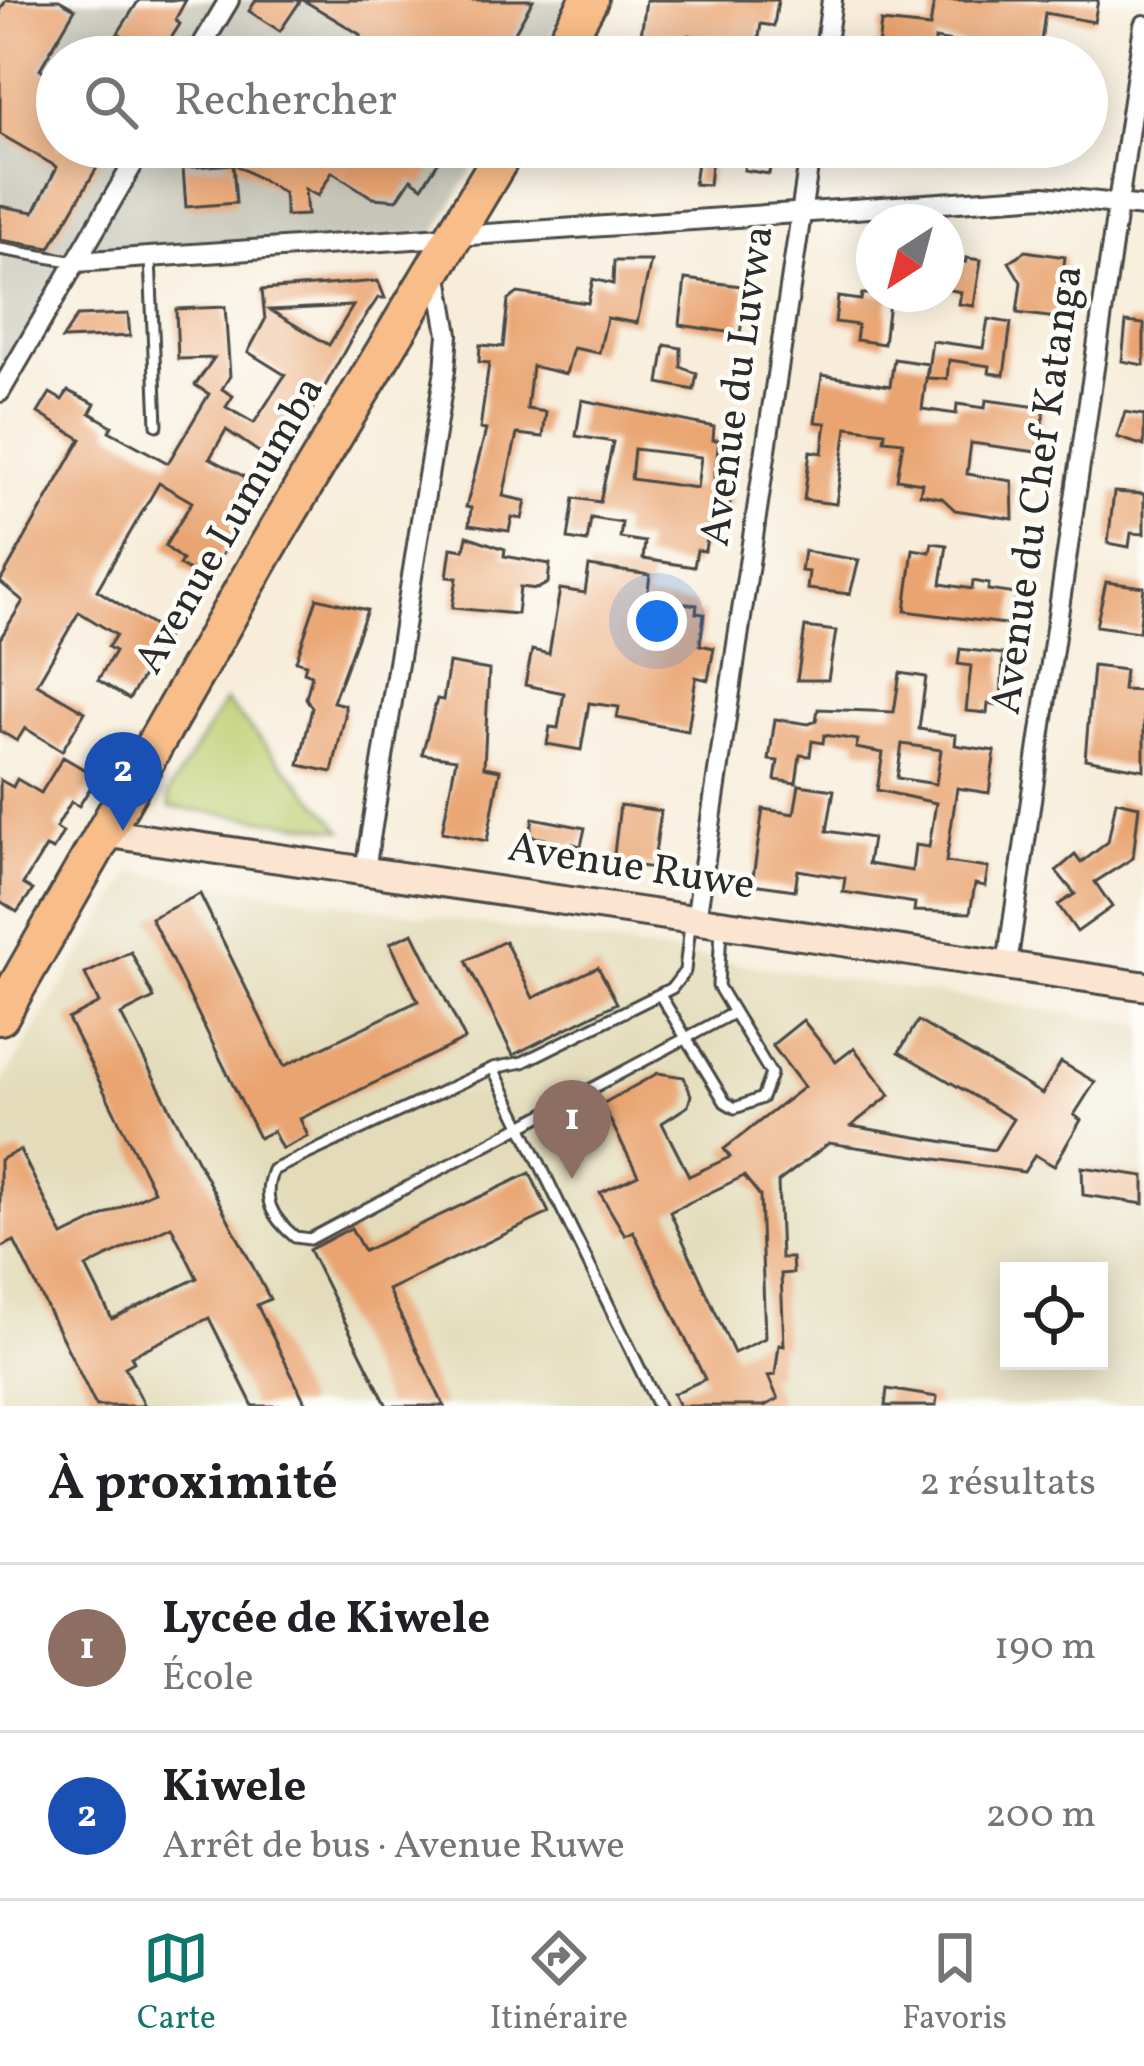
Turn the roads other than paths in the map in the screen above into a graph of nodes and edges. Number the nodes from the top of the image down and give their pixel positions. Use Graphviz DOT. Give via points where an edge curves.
graph roads {
  1 [pos="229,0"];
  2 [pos="589,0"];
  3 [pos="832,0"];
  4 [pos="1144,25"];
  5 [pos="208,36"];
  6 [pos="569,36"];
  7 [pos="827,36"];
  8 [pos="131,168"];
  9 [pos="495,168"];
  10 [pos="808,168"];
  11 [pos="1117,203"];
  12 [pos="1144,207"];
  13 [pos="802,209"];
  14 [pos="0,249"];
  15 [pos="446,255"];
  16 [pos="151,258"];
  17 [pos="76,262"];
  18 [pos="0,392"];
  19 [pos="157,425"];
  20 [pos="106,833"];
  21 [pos="365,870"];
  22 [pos="703,921"];
  23 [pos="1006,965"];
  24 [pos="686,971"];
  25 [pos="715,976"];
  26 [pos="1144,986"];
  27 [pos="660,995"];
  28 [pos="733,1013"];
  29 [pos="0,1016"];
  30 [pos="687,1038"];
  31 [pos="493,1068"];
  32 [pos="525,1127"];
  33 [pos="658,1406"];
  1 -- 5 [label="street"];
  2 -- 6 [label="highway"];
  3 -- 7 [label="street"];
  4 -- 11 [label="street, Avenue du Chef Katanga"];
  8 -- 17 [label="street"];
  9 -- 15 [label="highway, Avenue Lumumba"];
  10 -- 13 [label="street, Avenue du Luvwa"];
  11 -- 12 [label="street"];
  11 -- 13 [label="street" via="1044,196"];
  11 -- 23 [label="street, Avenue du Chef Katanga"];
  13 -- 15 [label="street"];
  13 -- 22 [label="street, Avenue du Luvwa"];
  14 -- 17 [label="lane"];
  15 -- 16 [label="street"];
  15 -- 20 [label="highway, Avenue Lumumba"];
  15 -- 21 [label="street" via="446,370"];
  16 -- 17 [label="street"];
  16 -- 19 [label="lane"];
  17 -- 18 [label="street"];
  20 -- 21 [label="street, Avenue Ruwe"];
  20 -- 29 [label="highway, Avenue Lumumba"];
  21 -- 22 [label="street, Avenue Ruwe"];
  22 -- 23 [label="street, Avenue Ruwe"];
  22 -- 24 [label="lane"];
  22 -- 25 [label="lane"];
  23 -- 26 [label="street, Avenue Ruwe"];
  24 -- 25 [label="lane"];
  24 -- 27 [label="lane"];
  25 -- 28 [label="lane"];
  27 -- 30 [label="lane"];
  27 -- 31 [label="lane" via="523,1062"];
  28 -- 30 [label="lane"];
  28 -- 30 [label="lane" via="771,1074 770,1089 753,1104 725,1102"];
  30 -- 32 [label="lane"];
  31 -- 32 [label="lane"];
  31 -- 32 [label="lane" via="273,1170 270,1210 295,1237 310,1239"];
  32 -- 33 [label="lane"];
}
